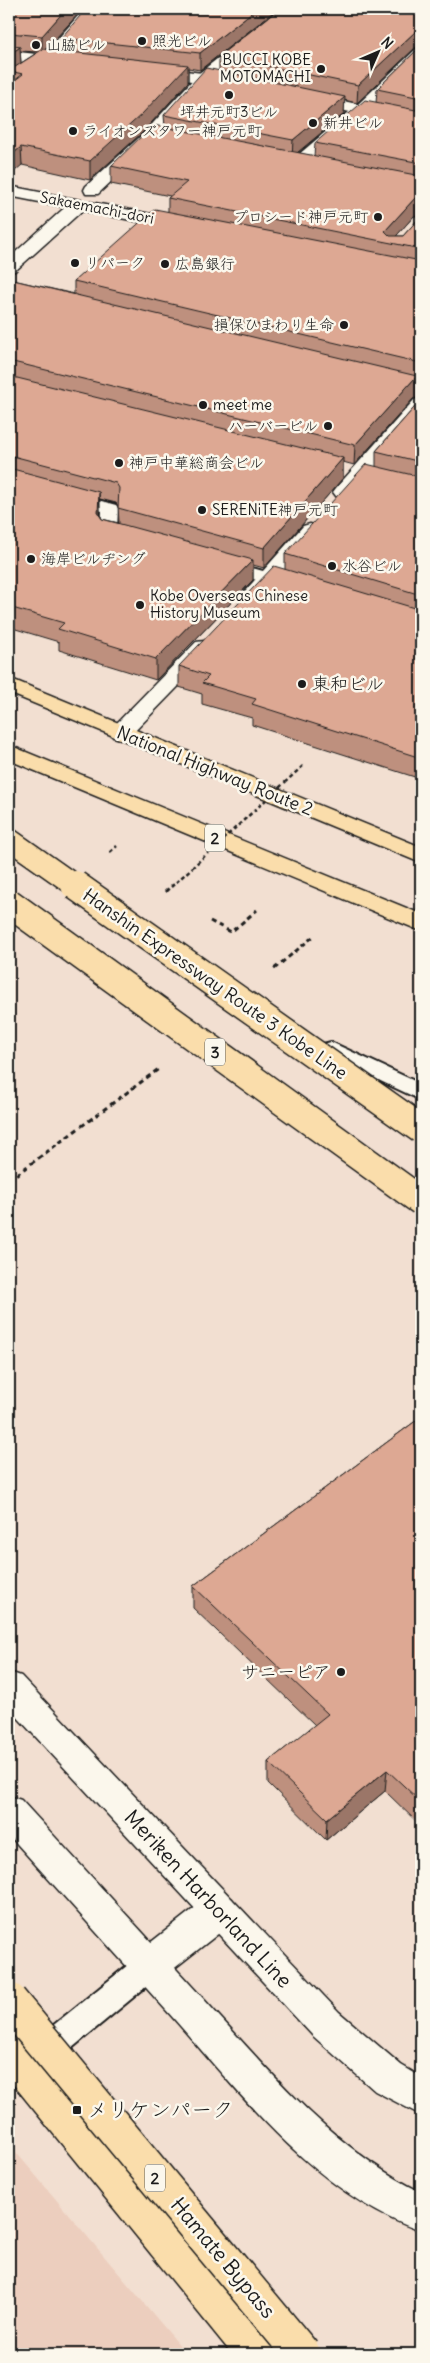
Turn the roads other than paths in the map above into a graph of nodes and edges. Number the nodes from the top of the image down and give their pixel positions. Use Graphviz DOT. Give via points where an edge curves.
graph roads {
  1 [pos="92,9"];
  2 [pos="289,9"];
  3 [pos="421,52"];
  4 [pos="9,56"];
  5 [pos="43,60"];
  6 [pos="76,64"];
  7 [pos="135,70"];
  8 [pos="24,71"];
  9 [pos="203,77"];
  10 [pos="252,86"];
  11 [pos="289,94"];
  12 [pos="362,110"];
  13 [pos="421,123"];
  14 [pos="150,136"];
  15 [pos="168,140"];
  16 [pos="279,161"];
  17 [pos="298,164"];
  18 [pos="314,168"];
  19 [pos="92,190"];
  20 [pos="9,191"];
  21 [pos="78,204"];
  22 [pos="200,229"];
  23 [pos="9,267"];
  24 [pos="418,393"];
  25 [pos="55,493"];
  26 [pos="147,543"];
  27 [pos="212,562"];
  28 [pos="269,577"];
  29 [pos="307,589"];
  30 [pos="236,612"];
  31 [pos="217,632"];
  32 [pos="9,685"];
  33 [pos="121,732"];
  34 [pos="9,752"];
  35 [pos="9,839"];
  36 [pos="421,856"];
  37 [pos="9,903"];
  38 [pos="421,923"];
  39 [pos="331,1049"];
  40 [pos="421,1093"];
  41 [pos="421,1129"];
  42 [pos="421,1201"];
  43 [pos="9,1686"];
  44 [pos="9,1811"];
  45 [pos="219,1911"];
  46 [pos="149,1966"];
  47 [pos="9,2001"];
  48 [pos="9,2051"];
  49 [pos="421,2097"];
  50 [pos="421,2212"];
  51 [pos="258,2354"];
  52 [pos="303,2354"];
  1 -- 5 [label="street"];
  2 -- 9 [label="street"];
  3 -- 12 [label="street"];
  4 -- 5 [label="street"];
  5 -- 6 [label="street"];
  5 -- 8 [label="street"];
  7 -- 9 [label="street"];
  9 -- 10 [label="street"];
  9 -- 14 [label="street"];
  11 -- 12 [label="street"];
  12 -- 13 [label="street"];
  12 -- 17 [label="street"];
  14 -- 15 [label="street"];
  14 -- 19 [label="street"];
  16 -- 17 [label="street"];
  17 -- 18 [label="street"];
  20 -- 21 [label="street, Sakaemachi-dori"];
  21 -- 22 [label="street, Sakaemachi-dori"];
  21 -- 23 [label="street"];
  24 -- 28 [label="street" via="358,474"];
  25 -- 26 [label="lane" via="110,508 109,532"];
  27 -- 28 [label="lane"];
  28 -- 29 [label="lane"];
  28 -- 30 [label="street"];
  31 -- 33 [label="street"];
  32 -- 33 [label="highway, National Highway Route 2"];
  33 -- 36 [label="highway, National Highway Route 2"];
  34 -- 38 [label="highway, 2"];
  35 -- 41 [label="highway, Hanshin Expressway Route 3 Kobe Line, bridge"];
  37 -- 42 [label="highway, 3, bridge"];
  39 -- 40 [label="lane"];
  43 -- 45 [label="street, Meriken Harborland Line"];
  44 -- 46 [label="street"];
  45 -- 46 [label="street"];
  45 -- 49 [label="street, Meriken Harborland Line" via="326,2024 388,2078"];
  46 -- 50 [label="street" via="260,2089 328,2154 373,2187"];
  46 -- 52 [label="lane" via="50,2046"];
  47 -- 52 [label="highway, Hamate Bypass / 2, bridge"];
  48 -- 51 [label="highway, Hamate Bypass / 2"];
}
